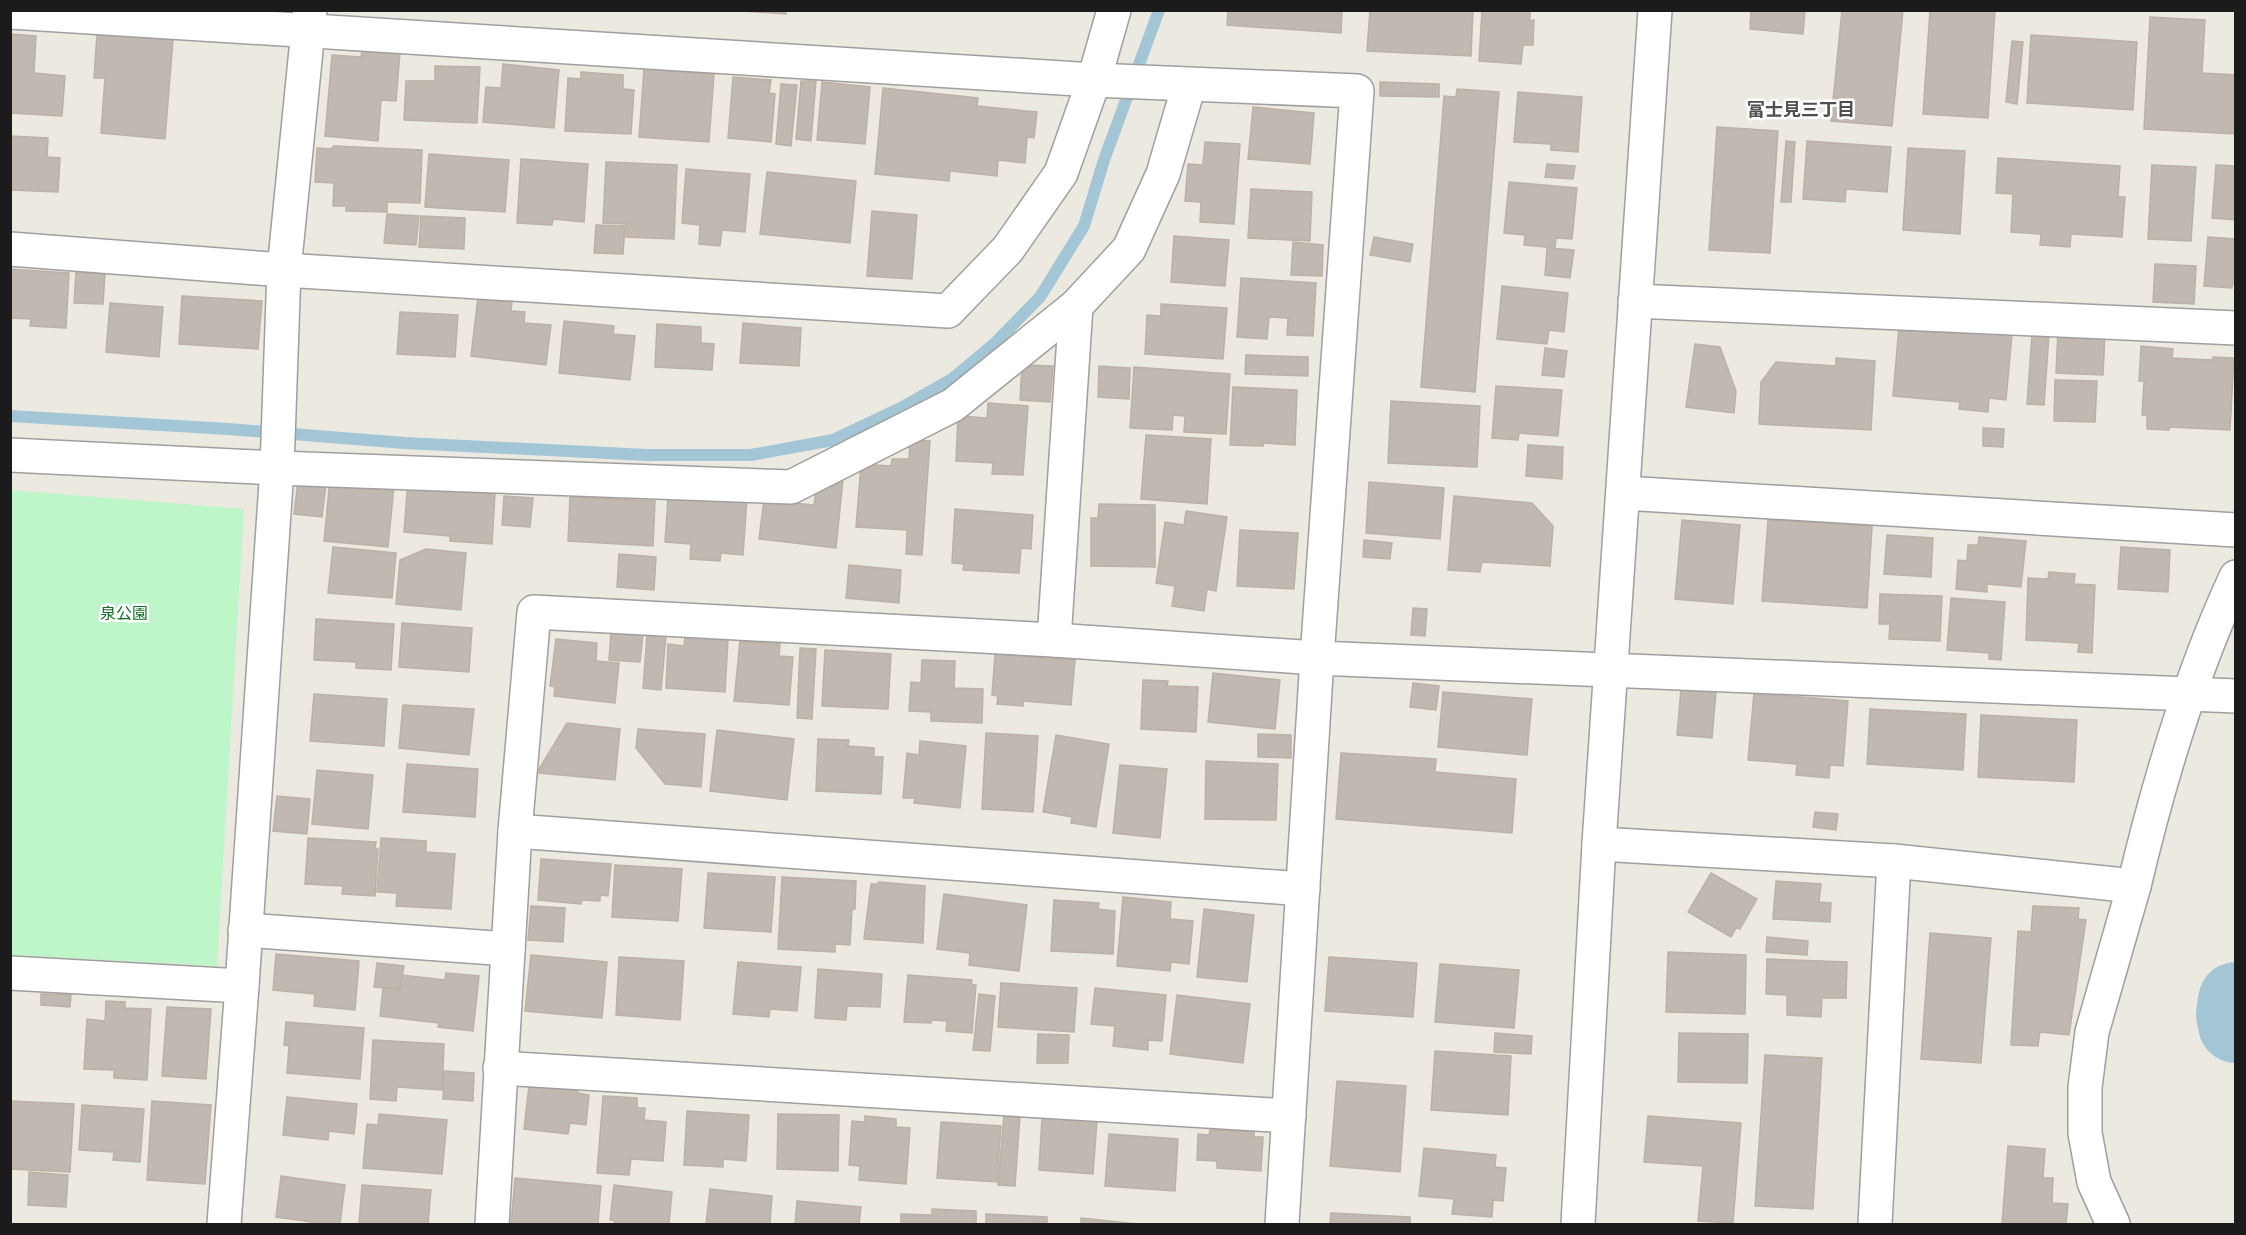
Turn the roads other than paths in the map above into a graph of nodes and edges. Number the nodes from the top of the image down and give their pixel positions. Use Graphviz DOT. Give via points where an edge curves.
graph roads {
  1 [pos="1114,10"];
  2 [pos="1655,10"];
  3 [pos="10,12"];
  4 [pos="309,20"];
  5 [pos="1094,80"];
  6 [pos="1189,85"];
  7 [pos="10,249"];
  8 [pos="284,270"];
  9 [pos="1635,301"];
  10 [pos="1076,306"];
  11 [pos="2235,328"];
  12 [pos="10,455"];
  13 [pos="277,458"];
  14 [pos="1624,493"];
  15 [pos="2235,530"];
  16 [pos="2235,577"];
  17 [pos="1054,640"];
  18 [pos="1317,658"];
  19 [pos="1612,669"];
  20 [pos="2189,694"];
  21 [pos="2235,696"];
  22 [pos="515,831"];
  23 [pos="1599,844"];
  24 [pos="1894,861"];
  25 [pos="2134,886"];
  26 [pos="1303,890"];
  27 [pos="246,930"];
  28 [pos="508,949"];
  29 [pos="10,973"];
  30 [pos="242,986"];
  31 [pos="500,1068"];
  32 [pos="1289,1116"];
  33 [pos="224,1224"];
  34 [pos="492,1224"];
  35 [pos="1282,1224"];
  36 [pos="1578,1224"];
  37 [pos="1875,1224"];
  38 [pos="2113,1224"];
  1 -- 5 [label="street"];
  2 -- 9 [label="street"];
  3 -- 4 [label="street"];
  4 -- 5 [label="street"];
  4 -- 8 [label="street"];
  5 -- 6 [label="street"];
  5 -- 8 [label="street" via="1060,173 1008,249 948,311"];
  6 -- 10 [label="street" via="1163,174 1129,249"];
  6 -- 18 [label="street" via="1357,91"];
  7 -- 8 [label="street"];
  8 -- 13 [label="street"];
  9 -- 11 [label="street"];
  9 -- 14 [label="street"];
  10 -- 13 [label="street" via="953,405 791,487"];
  10 -- 17 [label="street"];
  12 -- 13 [label="street"];
  13 -- 27 [label="street"];
  14 -- 15 [label="street"];
  14 -- 19 [label="street"];
  16 -- 20 [label="street"];
  17 -- 18 [label="street"];
  17 -- 22 [label="street" via="534,612"];
  18 -- 19 [label="street"];
  18 -- 26 [label="street"];
  19 -- 20 [label="street"];
  19 -- 23 [label="street"];
  20 -- 21 [label="street"];
  20 -- 25 [label="street" via="2163,773"];
  22 -- 26 [label="street"];
  22 -- 28 [label="street"];
  23 -- 24 [label="street"];
  23 -- 36 [label="street"];
  24 -- 25 [label="street"];
  24 -- 37 [label="street"];
  25 -- 38 [label="street" via="2092,1032 2085,1087 2085,1133 2094,1182"];
  26 -- 32 [label="street"];
  27 -- 28 [label="street"];
  27 -- 30 [label="street"];
  28 -- 31 [label="street"];
  29 -- 30 [label="street"];
  30 -- 33 [label="street"];
  31 -- 32 [label="street"];
  31 -- 34 [label="street"];
  32 -- 35 [label="street"];
}
